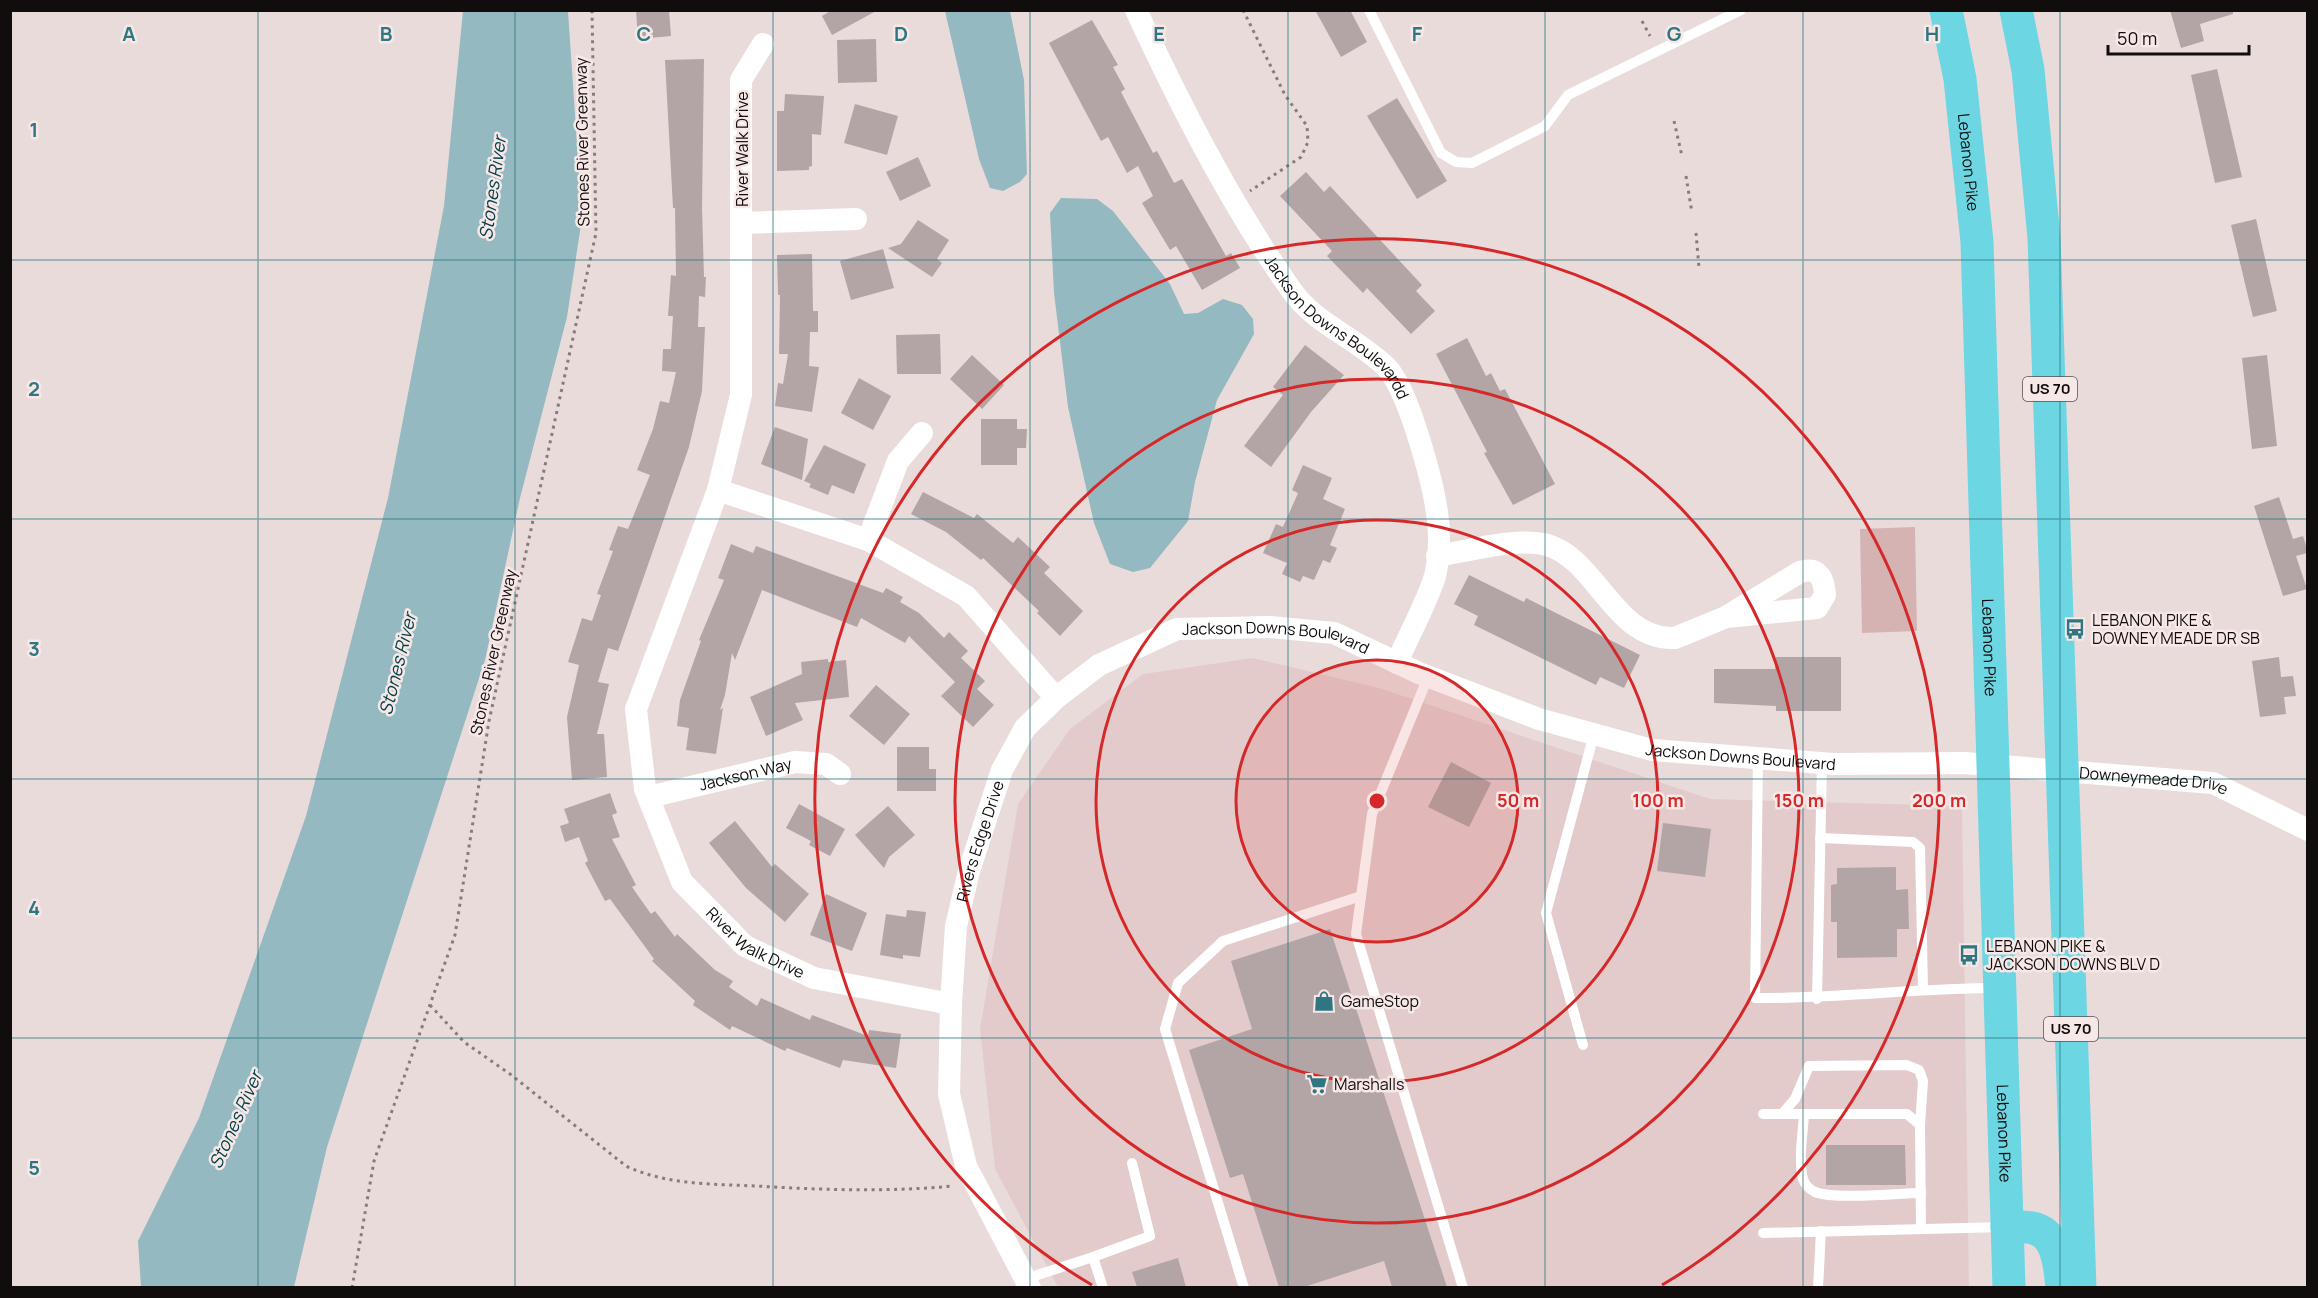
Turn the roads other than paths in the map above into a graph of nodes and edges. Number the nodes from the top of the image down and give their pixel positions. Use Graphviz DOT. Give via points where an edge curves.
graph roads {
  1 [pos="1136,10"];
  2 [pos="1369,10"];
  3 [pos="1741,10"];
  4 [pos="1947,10"];
  5 [pos="2016,10"];
  6 [pos="763,44"];
  7 [pos="856,219"];
  8 [pos="742,223"];
  9 [pos="922,433"];
  10 [pos="718,490"];
  11 [pos="868,540"];
  12 [pos="1437,556"];
  13 [pos="1726,617"];
  14 [pos="1397,663"];
  15 [pos="1428,677"];
  16 [pos="1056,698"];
  17 [pos="1594,734"];
  18 [pos="1758,758"];
  19 [pos="1822,763"];
  20 [pos="1993,765"];
  21 [pos="2062,770"];
  22 [pos="840,774"];
  23 [pos="649,797"];
  24 [pos="2307,830"];
  25 [pos="1820,838"];
  26 [pos="1361,896"];
  27 [pos="2000,987"];
  28 [pos="1923,989"];
  29 [pos="1816,999"];
  30 [pos="951,1004"];
  31 [pos="1583,1045"];
  32 [pos="1763,1114"];
  33 [pos="1782,1114"];
  34 [pos="1804,1114"];
  35 [pos="1920,1125"];
  36 [pos="1132,1163"];
  37 [pos="1921,1193"];
  38 [pos="2007,1227"];
  39 [pos="1921,1229"];
  40 [pos="1821,1231"];
  41 [pos="1763,1233"];
  42 [pos="1093,1257"];
  43 [pos="1028,1283"];
  44 [pos="1103,1287"];
  45 [pos="1244,1287"];
  46 [pos="1463,1287"];
  47 [pos="1818,1287"];
  48 [pos="2009,1287"];
  49 [pos="2062,1287"];
  50 [pos="2080,1287"];
  1 -- 12 [label="street, Jackson Downs Boulevardd" via="1235,200 1294,294 1325,322 1362,345 1395,378 1408,406 1428,477 1438,521"];
  2 -- 3 [label="lane" via="1441,153 1456,162 1472,163 1545,126 1568,95"];
  4 -- 20 [label="main road, Lebanon Pike" via="1960,79 1977,242"];
  5 -- 21 [label="main road, US 70" via="2028,70 2044,238"];
  6 -- 8 [label="street, River Walk Drive" via="741,80"];
  7 -- 8 [label="street"];
  8 -- 10 [label="street" via="741,395"];
  9 -- 11 [label="street" via="898,461"];
  10 -- 11 [label="street"];
  10 -- 23 [label="street, River Walk Drive" via="636,709"];
  11 -- 16 [label="street" via="966,596"];
  12 -- 13 [label="street" via="1526,543 1548,545 1566,554 1631,623 1657,637 1675,638"];
  12 -- 14 [label="street, Jackson Downs Boulevardd" via="1435,575"];
  14 -- 15 [label="street, Jackson Downs Boulevard"];
  14 -- 16 [label="street, Jackson Downs Boulevard" via="1334,633 1270,627 1178,629 1100,665"];
  15 -- 17 [label="street, Jackson Downs Boulevard" via="1539,719"];
  15 -- 26 [label="lane" via="1372,814"];
  16 -- 30 [label="street, Rivers Edge Drive" via="1025,728 1002,770 969,871 957,926"];
  17 -- 18 [label="street, Jackson Downs Boulevard" via="1652,750"];
  17 -- 31 [label="lane" via="1546,913"];
  18 -- 19 [label="street, Jackson Downs Boulevard"];
  18 -- 29 [label="lane" via="1755,998"];
  19 -- 20 [label="street, Jackson Downs Boulevard"];
  19 -- 25 [label="lane"];
  20 -- 21 [label="street, Downeymeade Drive"];
  20 -- 27 [label="main road, Lebanon Pike"];
  21 -- 24 [label="street, Downeymeade Drive" via="2213,783"];
  21 -- 50 [label="main road, US 70"];
  22 -- 23 [label="street, Jackson Way" via="826,764 795,762"];
  23 -- 30 [label="street, River Walk Drive" via="682,882 745,946 814,978"];
  25 -- 28 [label="lane" via="1913,842 1920,848"];
  25 -- 29 [label="lane"];
  26 -- 45 [label="lane" via="1223,941 1178,983 1165,1029"];
  26 -- 46 [label="lane" via="1356,934"];
  27 -- 28 [label="lane"];
  27 -- 38 [label="main road, Lebanon Pike"];
  28 -- 29 [label="lane"];
  30 -- 43 [label="street" via="949,1094 966,1166"];
  32 -- 33 [label="lane"];
  33 -- 34 [label="lane"];
  33 -- 35 [label="lane" via="1795,1099 1809,1066 1907,1065 1919,1070 1923,1081"];
  34 -- 35 [label="lane" via="1907,1114"];
  34 -- 37 [label="lane" via="1802,1167 1808,1188 1835,1194"];
  35 -- 37 [label="lane"];
  36 -- 42 [label="lane" via="1150,1236"];
  37 -- 39 [label="lane"];
  38 -- 39 [label="lane"];
  38 -- 48 [label="main road, Lebanon Pike"];
  38 -- 49 [label="main road" via="2037,1229 2048,1238 2057,1257"];
  39 -- 40 [label="lane"];
  40 -- 41 [label="lane"];
  40 -- 47 [label="lane"];
  42 -- 43 [label="lane"];
  42 -- 44 [label="lane"];
}
